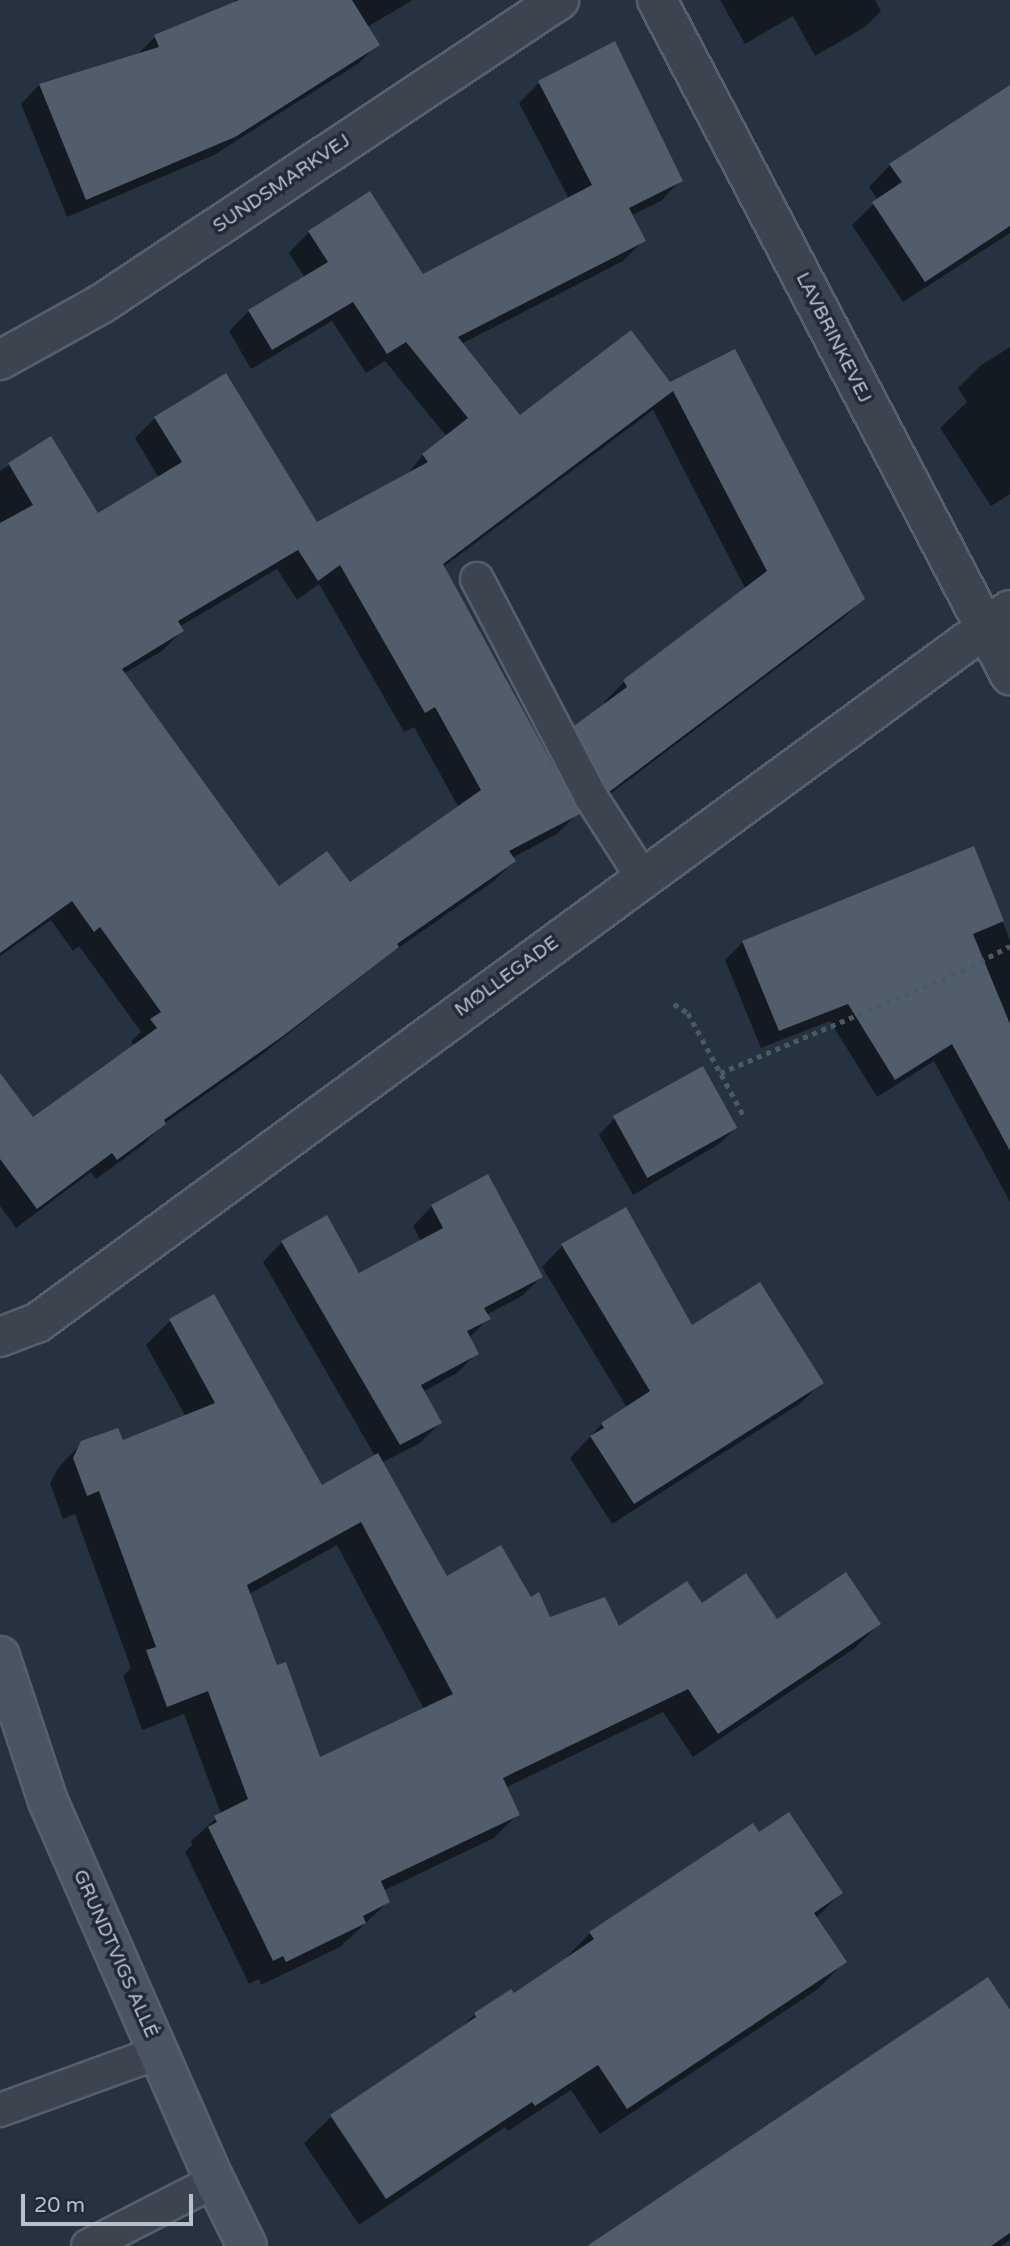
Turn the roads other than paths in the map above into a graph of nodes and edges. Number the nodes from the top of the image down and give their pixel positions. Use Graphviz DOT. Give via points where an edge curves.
graph roads {
  1 [pos="559,0"];
  2 [pos="657,0"];
  3 [pos="0,360"];
  4 [pos="477,579"];
  5 [pos="997,618"];
  6 [pos="1010,675"];
  7 [pos="643,878"];
  8 [pos="0,1337"];
  9 [pos="0,1656"];
  10 [pos="159,2052"];
  11 [pos="0,2110"];
  12 [pos="215,2181"];
  13 [pos="88,2246"];
  14 [pos="247,2246"];
  1 -- 3 [label="street, SUNDSMARKVEJ" via="101,304"];
  2 -- 5 [label="street, LAVBRINKEVEJ"];
  4 -- 7 [label="lane" via="591,797"];
  5 -- 6 [label="street, LAVBRINKEVEJ"];
  5 -- 7 [label="street, MØLLEGADE"];
  7 -- 8 [label="street, MØLLEGADE" via="37,1322"];
  9 -- 10 [label="street, GRUNDTVIGS ALLÉ" via="48,1801"];
  10 -- 11 [label="lane"];
  10 -- 12 [label="street, GRUNDTVIGS ALLÉ"];
  12 -- 13 [label="lane"];
  12 -- 14 [label="street, GRUNDTVIGS ALLÉ"];
}
